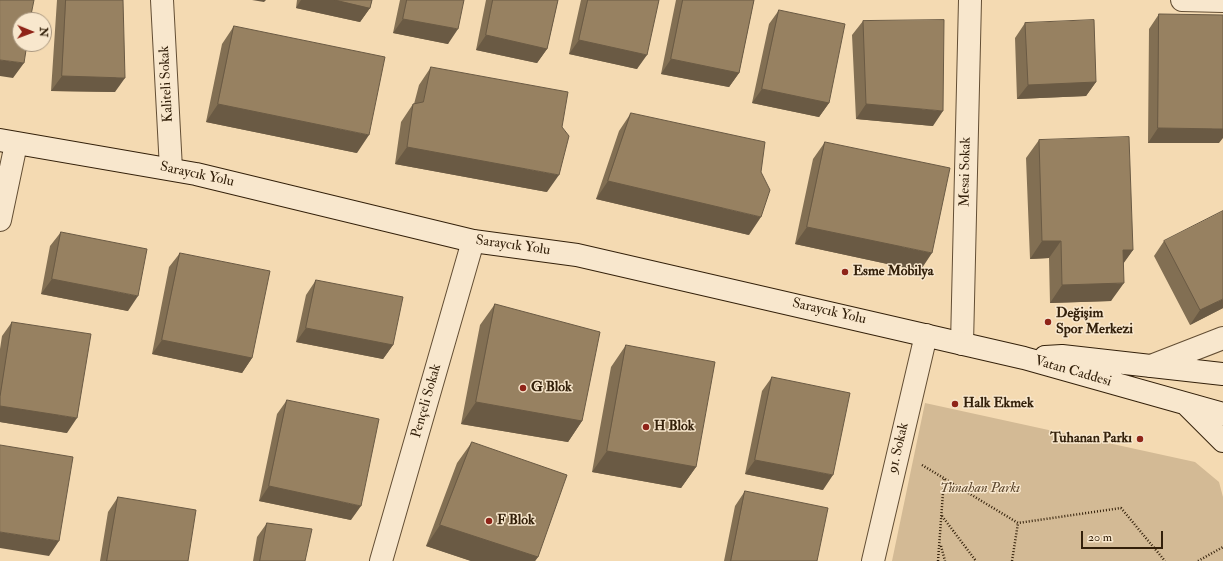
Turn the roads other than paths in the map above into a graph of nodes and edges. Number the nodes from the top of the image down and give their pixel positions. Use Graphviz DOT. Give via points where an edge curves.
graph roads {
  1 [pos="162,0"];
  2 [pos="970,0"];
  3 [pos="1182,0"];
  4 [pos="1223,1"];
  5 [pos="8,142"];
  6 [pos="171,169"];
  7 [pos="0,220"];
  8 [pos="473,240"];
  9 [pos="926,335"];
  10 [pos="1223,338"];
  11 [pos="962,344"];
  12 [pos="1024,358"];
  13 [pos="1151,366"];
  14 [pos="1219,373"];
  15 [pos="1187,405"];
  16 [pos="1223,414"];
  17 [pos="1223,440"];
  18 [pos="381,561"];
  19 [pos="873,561"];
  1 -- 6 [label="main road, Kaliteli Sokak"];
  2 -- 11 [label="main road, Mesai Sokak"];
  3 -- 4 [label="main road"];
  5 -- 6 [label="main road, Saraycık Yolu"];
  5 -- 7 [label="main road"];
  6 -- 8 [label="main road, Saraycık Yolu"];
  8 -- 9 [label="main road, Saraycık Yolu" via="577,255"];
  8 -- 18 [label="main road, Pençeli Sokak"];
  9 -- 11 [label="main road, Saraycık Yolu"];
  9 -- 19 [label="main road, 91. Sokak"];
  10 -- 13 [label="main road"];
  11 -- 12 [label="main road, Saraycık Yolu"];
  12 -- 13 [label="main road, Vatan Caddesi" via="1062,356"];
  12 -- 15 [label="main road, Vatan Caddesi"];
  13 -- 14 [label="main road, Vatan Caddesi"];
  15 -- 16 [label="main road, Vatan Caddesi"];
  15 -- 17 [label="main road"];
}
